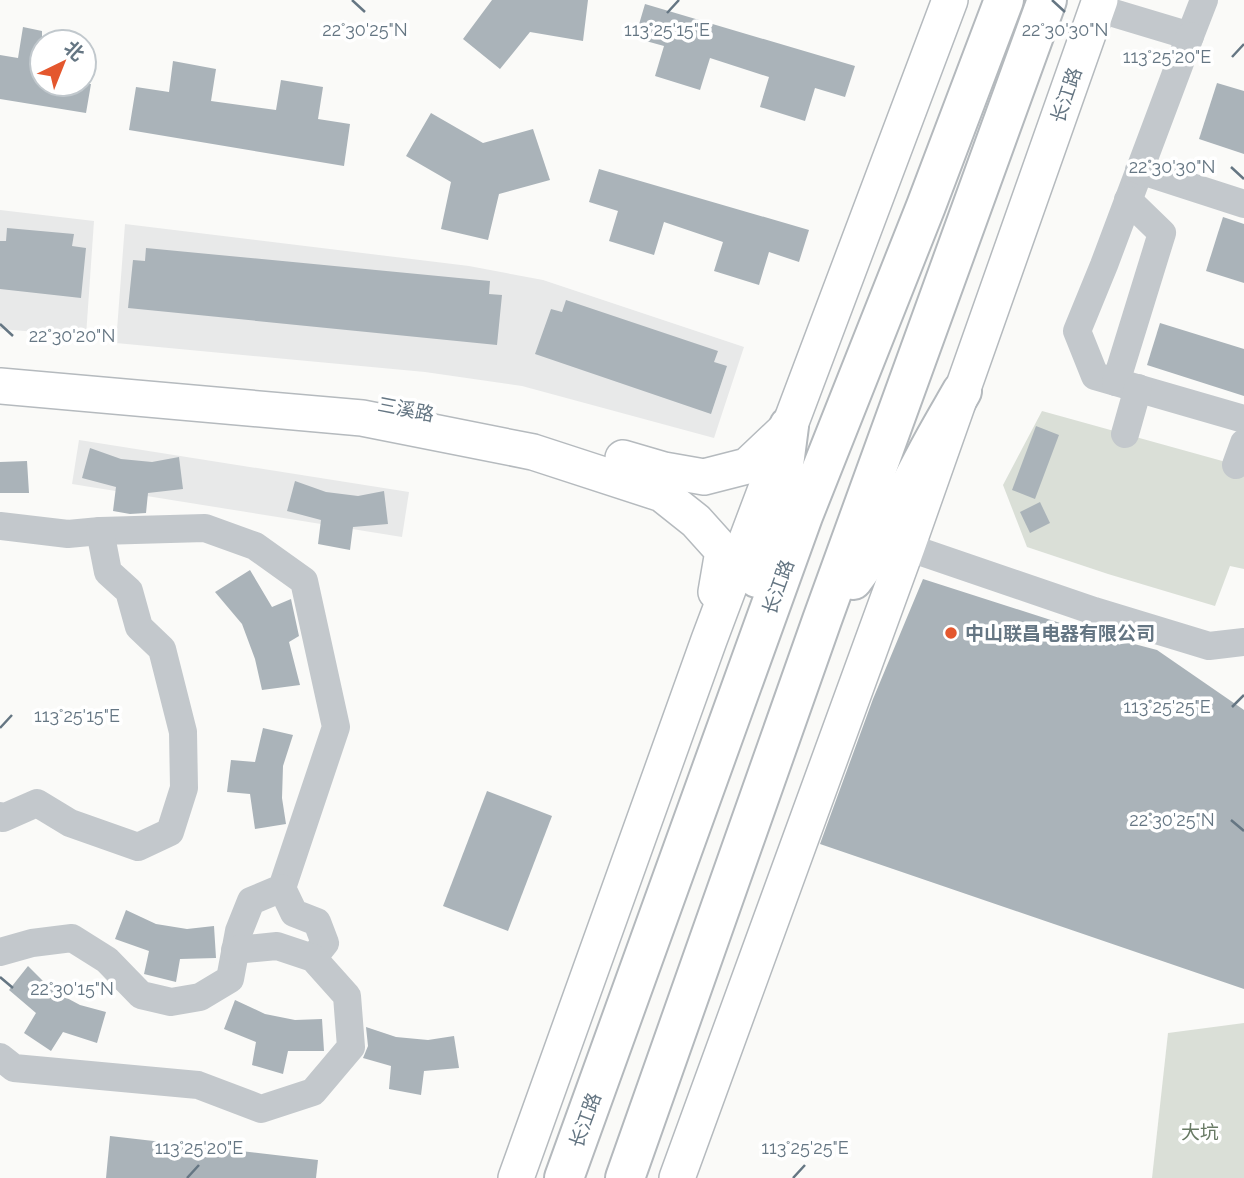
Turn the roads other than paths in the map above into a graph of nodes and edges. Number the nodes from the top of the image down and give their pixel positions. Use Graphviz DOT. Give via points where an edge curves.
graph roads {
  1 [pos="1004,0"];
  2 [pos="1047,0"];
  3 [pos="1203,0"];
  4 [pos="941,2"];
  5 [pos="1098,4"];
  6 [pos="1190,36"];
  7 [pos="1139,170"];
  8 [pos="1128,200"];
  9 [pos="1244,204"];
  10 [pos="0,367"];
  11 [pos="1127,385"];
  12 [pos="0,386"];
  13 [pos="962,391"];
  14 [pos="1244,419"];
  15 [pos="789,426"];
  16 [pos="1125,434"];
  17 [pos="0,526"];
  18 [pos="100,531"];
  19 [pos="907,547"];
  20 [pos="822,620"];
  21 [pos="709,640"];
  22 [pos="1244,642"];
  23 [pos="727,727"];
  24 [pos="0,816"];
  25 [pos="282,888"];
  26 [pos="235,950"];
  27 [pos="0,952"];
  28 [pos="313,958"];
  29 [pos="0,1057"];
  30 [pos="516,1178"];
  31 [pos="564,1178"];
  32 [pos="625,1178"];
  33 [pos="677,1178"];
  1 -- 23 [label="highway, 长江路" via="803,516"];
  2 -- 20 [label="highway"];
  3 -- 6 [label="street"];
  4 -- 15 [label="main road"];
  5 -- 6 [label="street"];
  5 -- 13 [label="main road, 长江路"];
  6 -- 7 [label="street"];
  7 -- 8 [label="street"];
  7 -- 9 [label="street"];
  8 -- 11 [label="street" via="1162,233"];
  8 -- 11 [label="street" via="1077,331 1095,376"];
  10 -- 15 [label="main road, 三溪路" via="363,401 534,433 704,477 747,466"];
  11 -- 14 [label="street"];
  11 -- 16 [label="street"];
  12 -- 21 [label="main road, 三溪路" via="362,418 533,452 662,494 723,551"];
  13 -- 19 [label="main road, 长江路"];
  13 -- 20 [label="highway" via="864,565"];
  15 -- 21 [label="main road"];
  15 -- 23 [label="highway" via="781,488 724,689"];
  17 -- 18 [label="street" via="68,534"];
  18 -- 24 [label="street" via="108,572 129,591 139,627 162,649 183,732 184,788 170,832 138,848 70,824 37,803"];
  18 -- 25 [label="street" via="205,528 255,546 304,581 336,727"];
  19 -- 22 [label="street" via="1209,646"];
  19 -- 33 [label="main road, 长江路"];
  20 -- 32 [label="highway"];
  21 -- 30 [label="main road"];
  23 -- 31 [label="highway, 长江路"];
  25 -- 26 [label="street" via="251,901"];
  25 -- 28 [label="street" via="294,913 317,922 325,943"];
  26 -- 27 [label="street" via="230,979 200,997 171,1002 141,995 107,960 72,938"];
  26 -- 28 [label="street" via="277,946"];
  28 -- 29 [label="street" via="347,996 351,1047 313,1092 261,1108 198,1085 14,1068"];
}
